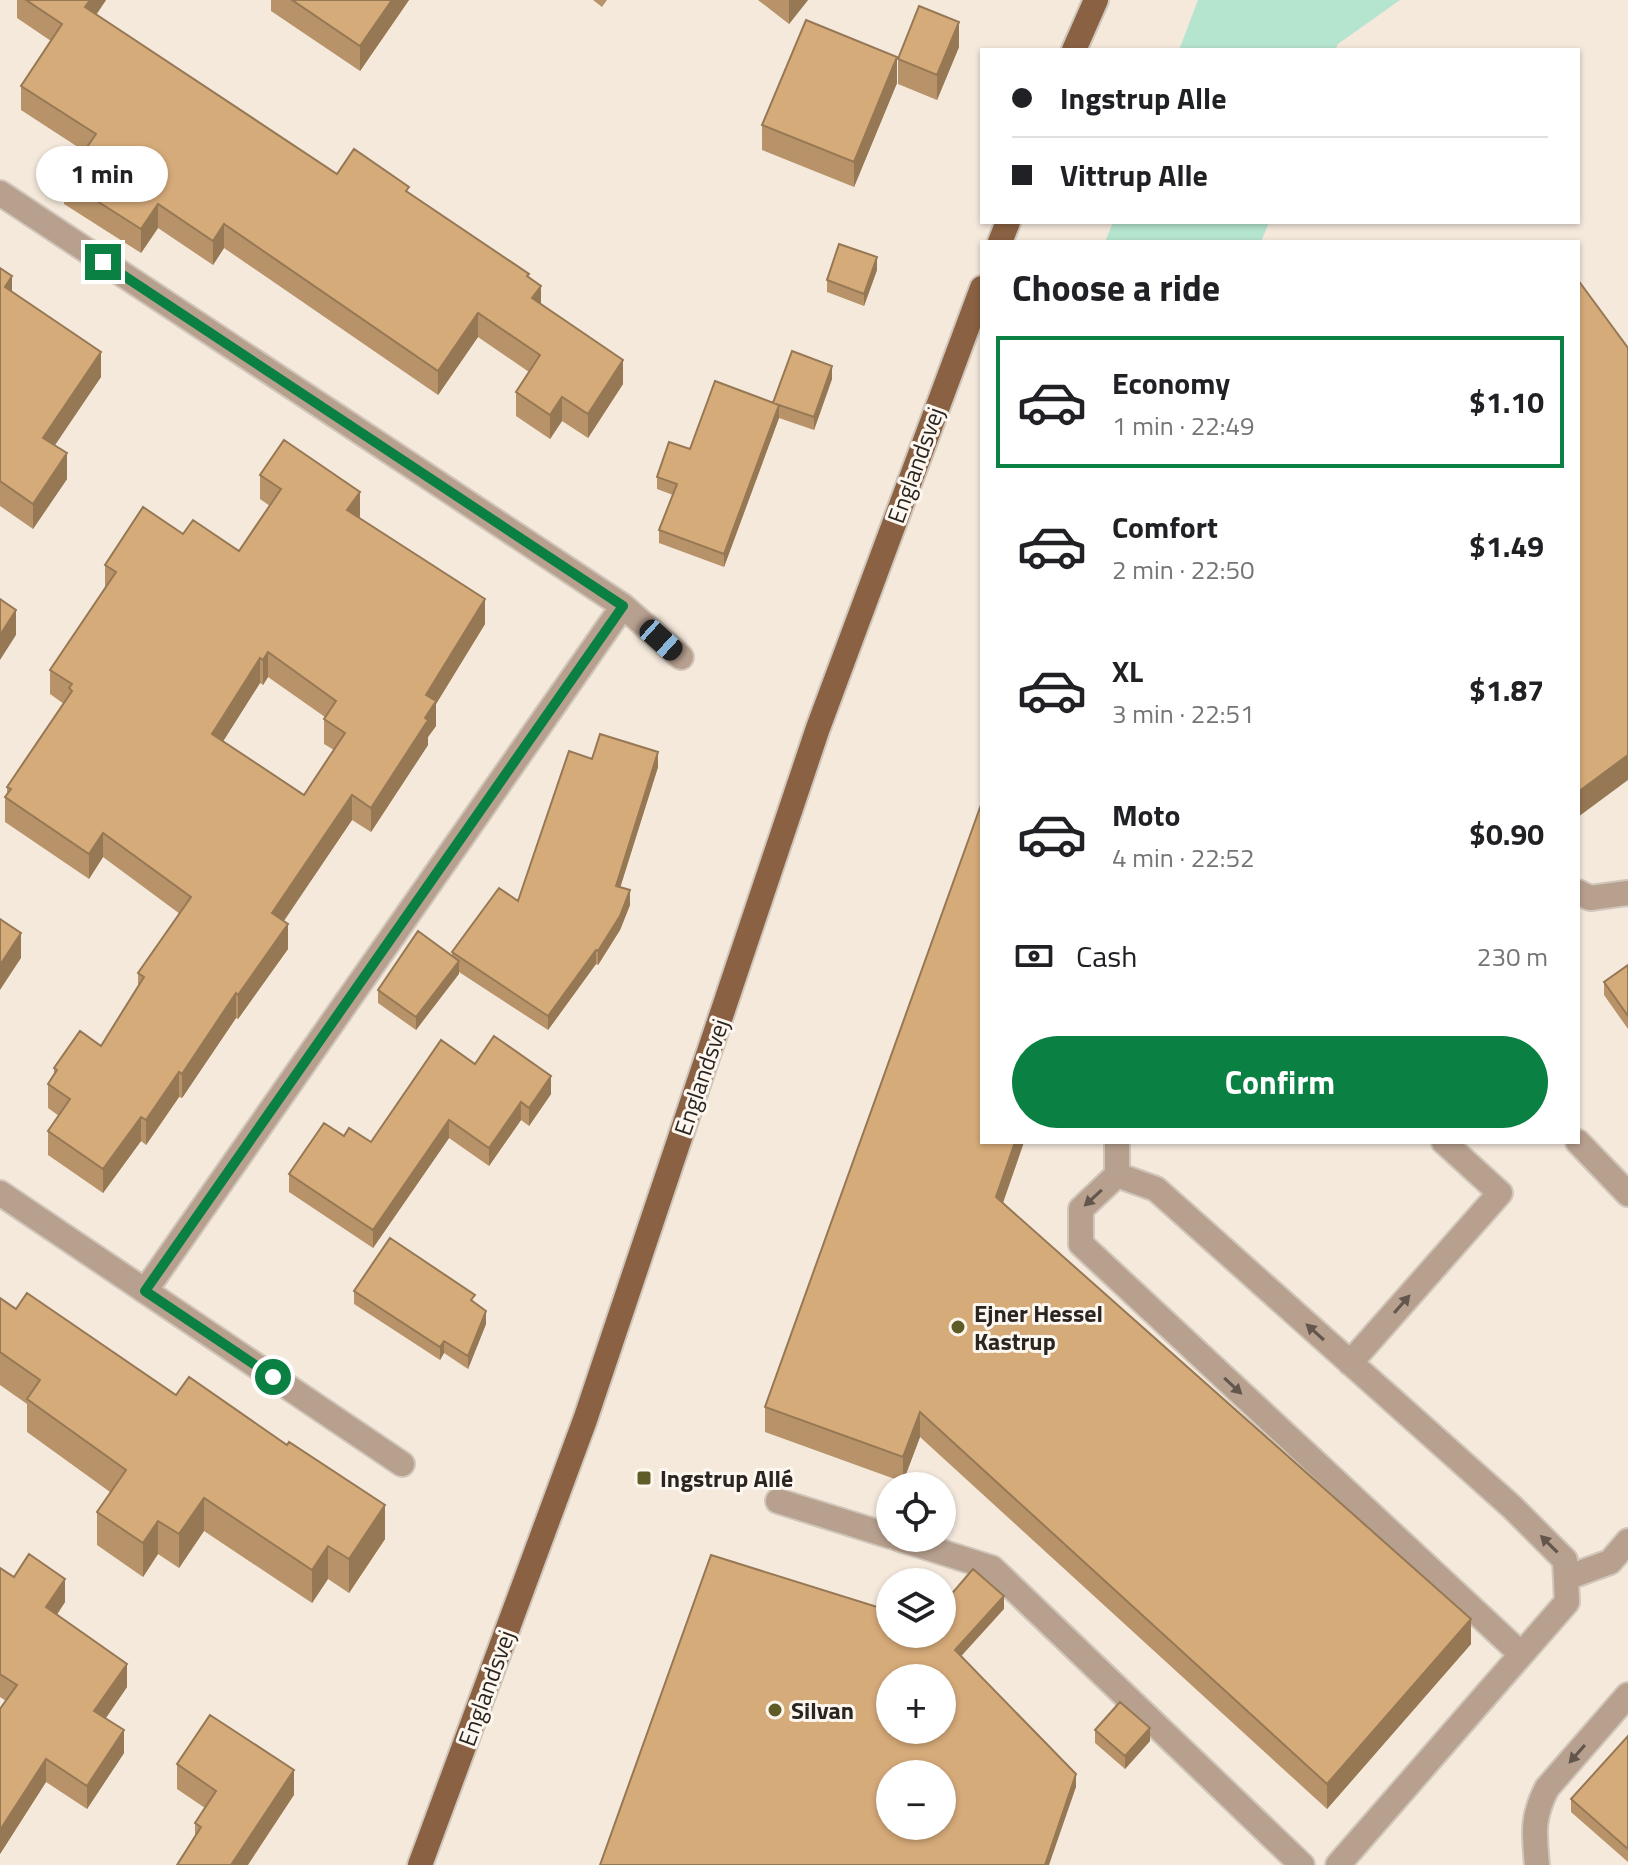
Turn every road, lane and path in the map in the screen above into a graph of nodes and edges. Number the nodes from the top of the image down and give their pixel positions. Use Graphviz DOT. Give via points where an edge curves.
graph roads {
  1 [pos="1096,0"];
  2 [pos="1075,48"];
  3 [pos="0,193"];
  4 [pos="980,293"];
  5 [pos="623,606"];
  6 [pos="681,657"];
  7 [pos="1580,893"];
  8 [pos="1628,893"];
  9 [pos="1117,1144"];
  10 [pos="1446,1144"];
  11 [pos="1580,1144"];
  12 [pos="1117,1175"];
  13 [pos="0,1193"];
  14 [pos="1628,1194"];
  15 [pos="145,1291"];
  16 [pos="1350,1363"];
  17 [pos="402,1464"];
  18 [pos="778,1501"];
  19 [pos="876,1532"];
  20 [pos="1628,1541"];
  21 [pos="941,1552"];
  22 [pos="1566,1578"];
  23 [pos="1521,1654"];
  24 [pos="1628,1695"];
  25 [pos="420,1865"];
  26 [pos="1302,1865"];
  27 [pos="1338,1865"];
  28 [pos="1537,1865"];
  1 -- 2 [label="main road"];
  3 -- 5 [label="street"];
  4 -- 25 [label="main road, Englandsvej" via="818,728 585,1420"];
  5 -- 6 [label="street"];
  5 -- 15 [label="street"];
  7 -- 8 [label="street" via="1590,898"];
  9 -- 12 [label="street"];
  16 -- 10 [label="street, one-way" via="1500,1193"];
  11 -- 14 [label="street"];
  16 -- 12 [label="street, one-way" via="1156,1189"];
  12 -- 23 [label="street, one-way" via="1081,1209 1081,1244"];
  13 -- 15 [label="street"];
  15 -- 17 [label="street"];
  22 -- 16 [label="street, one-way" via="1565,1560 1512,1507"];
  18 -- 19 [label="street"];
  20 -- 22 [label="street" via="1610,1562"];
  21 -- 26 [label="street" via="992,1568"];
  22 -- 23 [label="street" via="1567,1602"];
  23 -- 27 [label="street"];
  24 -- 28 [label="street, one-way" via="1547,1788 1534,1827"];
}
